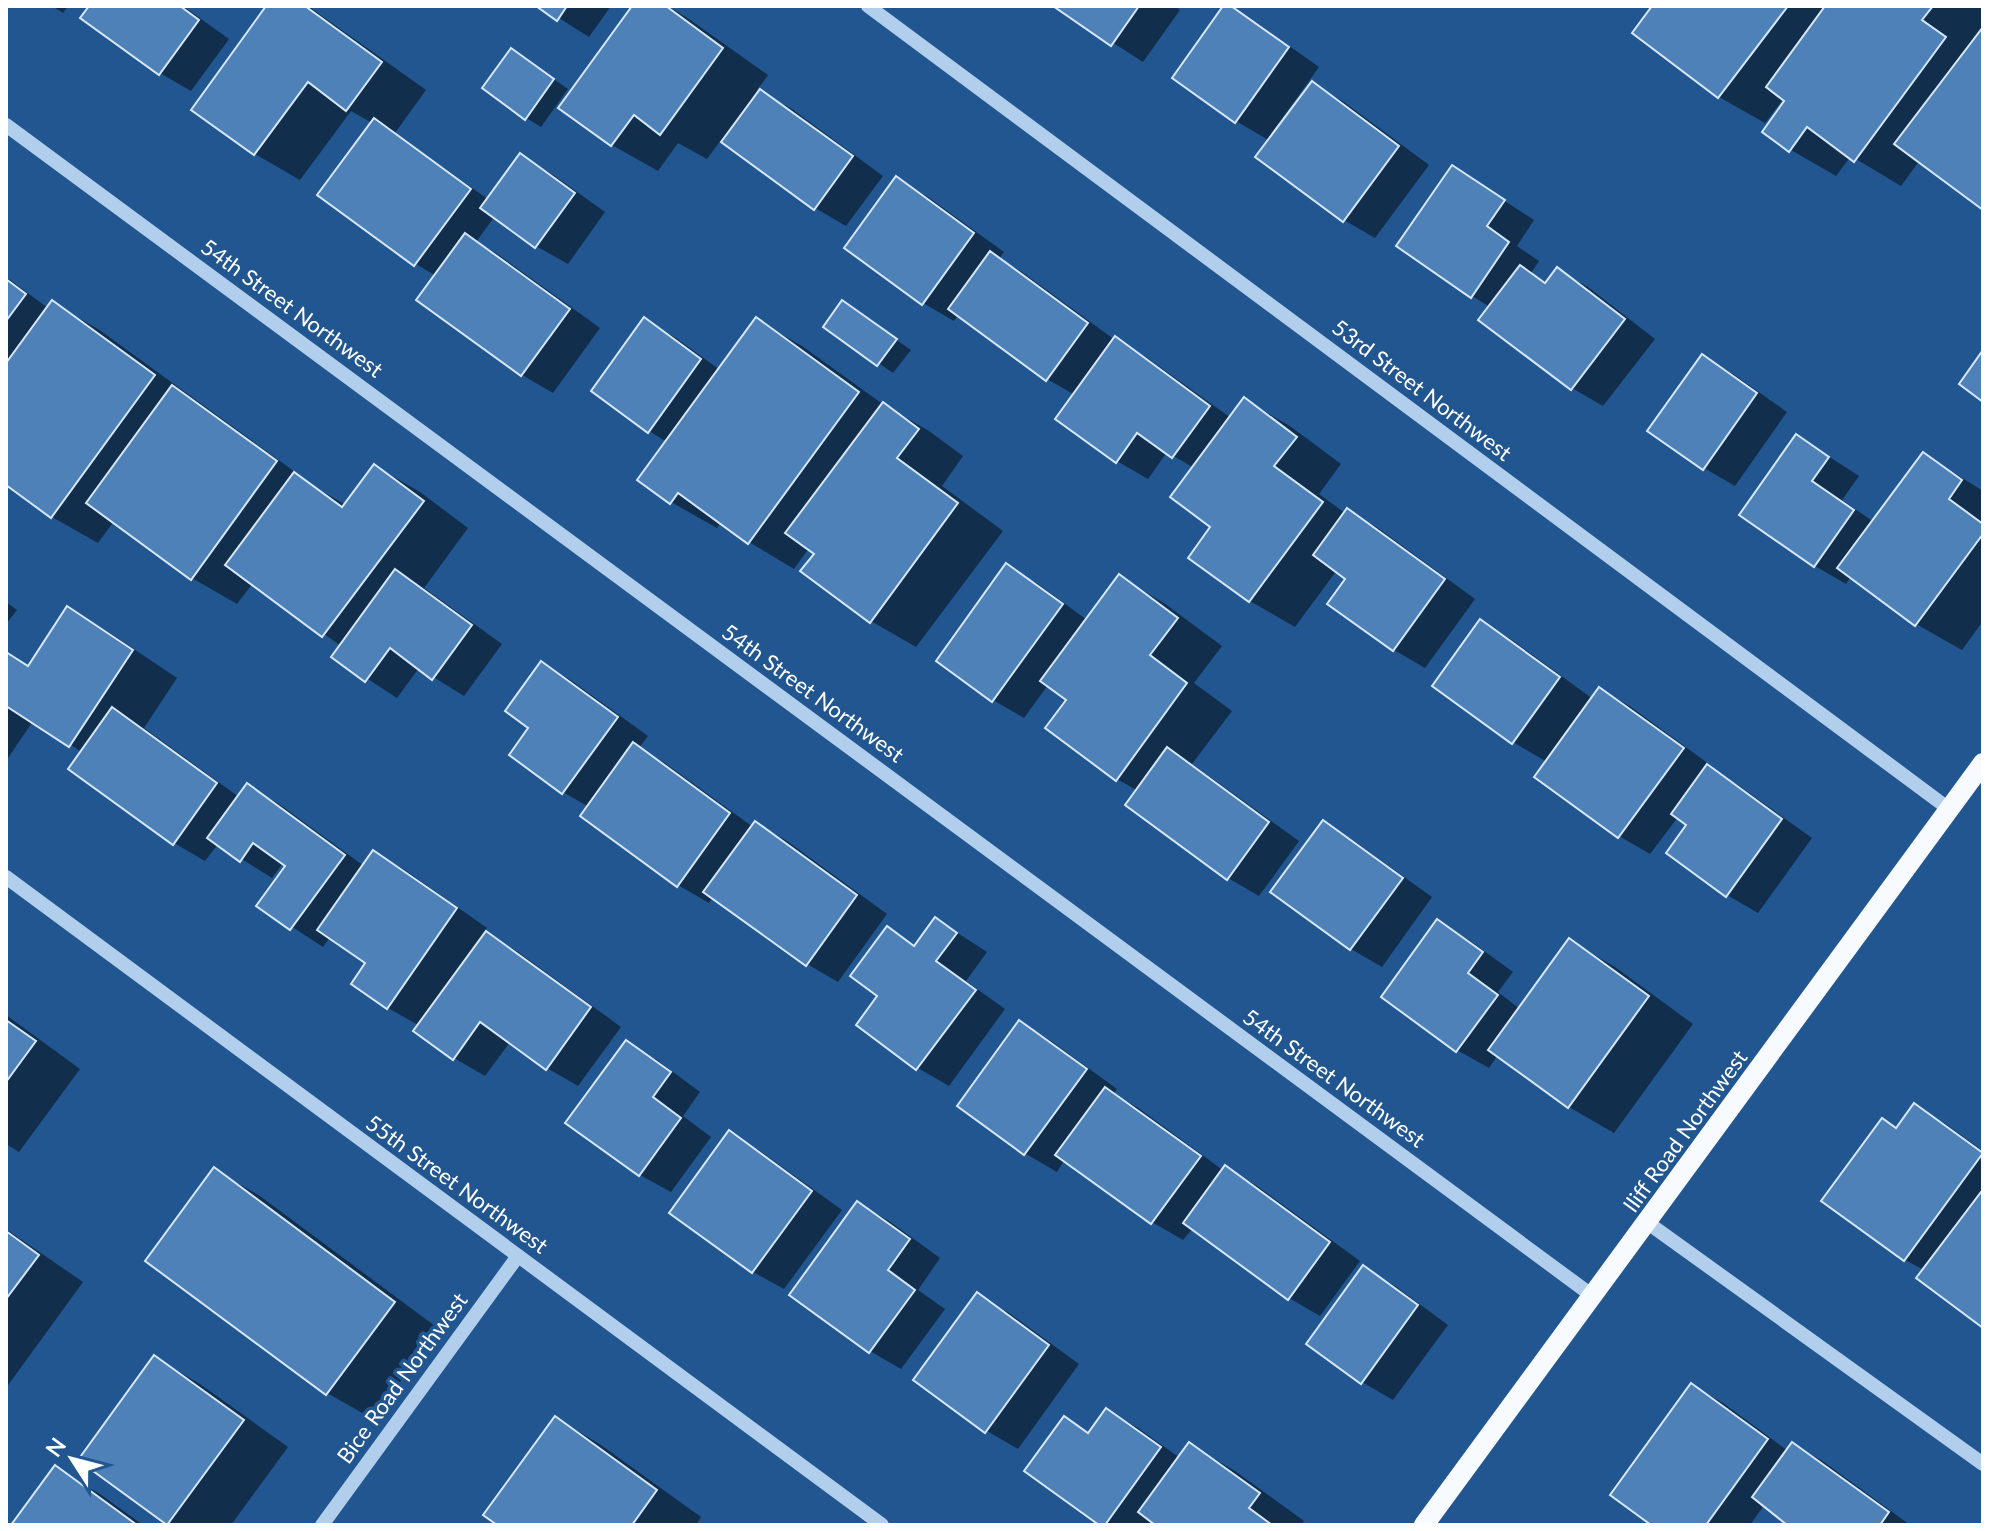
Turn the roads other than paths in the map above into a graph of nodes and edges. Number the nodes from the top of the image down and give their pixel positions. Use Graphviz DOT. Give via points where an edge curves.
graph roads {
  1 [pos="868,6"];
  2 [pos="6,125"];
  3 [pos="1983,763"];
  4 [pos="1949,809"];
  5 [pos="6,877"];
  6 [pos="1648,1223"];
  7 [pos="518,1256"];
  8 [pos="1594,1297"];
  9 [pos="1983,1464"];
  10 [pos="322,1525"];
  11 [pos="882,1525"];
  12 [pos="1424,1525"];
  1 -- 4 [label="street, 53rd Street Northwest"];
  2 -- 8 [label="street, 54th Street Northwest"];
  3 -- 4 [label="main road, Iliff Road Northwest"];
  4 -- 6 [label="main road, Iliff Road Northwest"];
  5 -- 7 [label="street, 55th Street Northwest"];
  6 -- 8 [label="main road, Iliff Road Northwest"];
  6 -- 9 [label="street"];
  7 -- 10 [label="street, Bice Road Northwest"];
  7 -- 11 [label="street, 55th Street Northwest"];
  8 -- 12 [label="main road, Iliff Road Northwest"];
}
